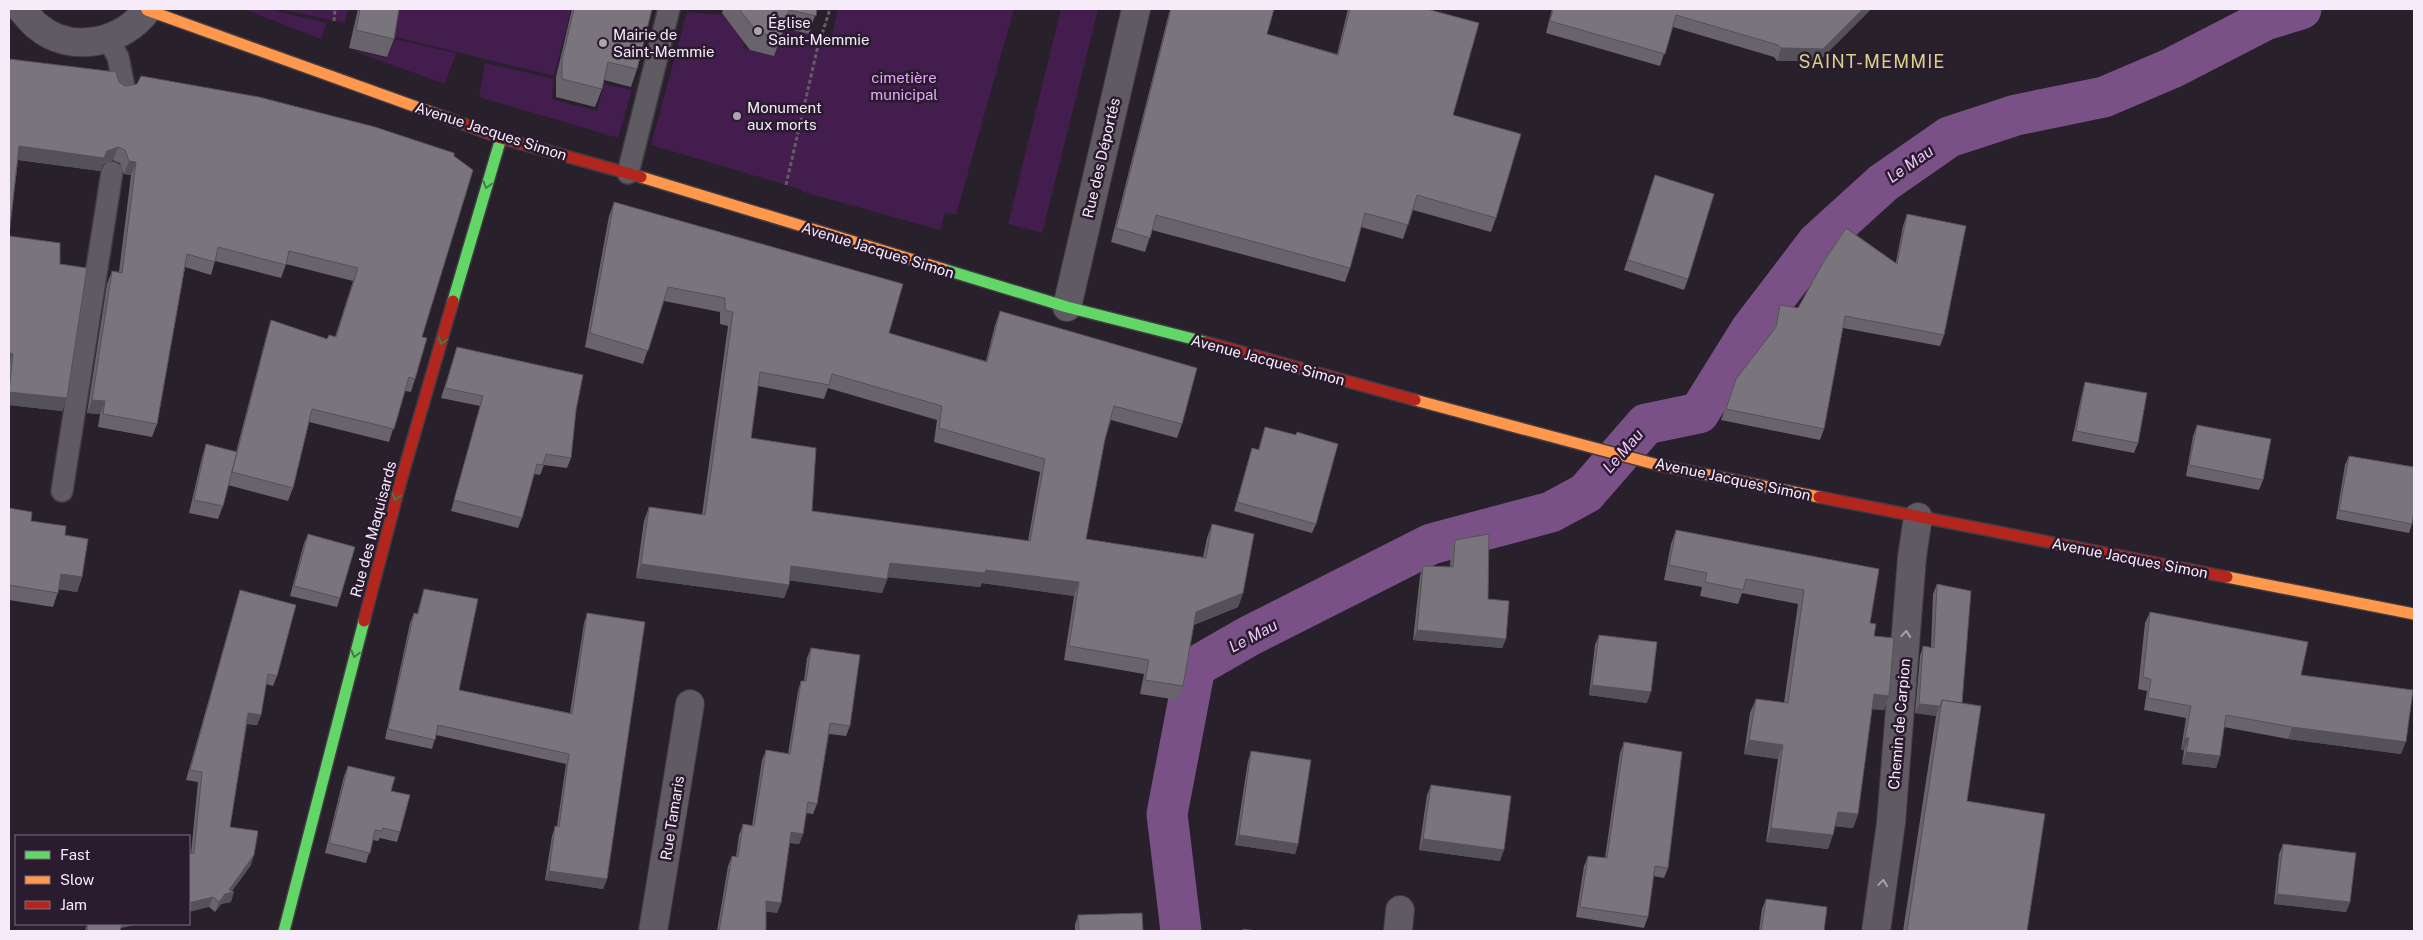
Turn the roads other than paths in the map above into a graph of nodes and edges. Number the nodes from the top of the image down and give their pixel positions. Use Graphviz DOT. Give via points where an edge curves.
graph roads {
  1 [pos="21,9"];
  2 [pos="669,9"];
  3 [pos="1136,9"];
  4 [pos="147,10"];
  5 [pos="108,39"];
  6 [pos="124,87"];
  7 [pos="501,138"];
  8 [pos="112,172"];
  9 [pos="628,174"];
  10 [pos="1067,307"];
  11 [pos="62,491"];
  12 [pos="1918,517"];
  13 [pos="2414,614"];
  14 [pos="690,704"];
  15 [pos="284,931"];
  16 [pos="653,931"];
  17 [pos="1876,931"];
  1 -- 5 [label="street, Avenue Jacques Simon" via="37,27 59,38 84,43"];
  2 -- 9 [label="lane"];
  3 -- 10 [label="street, Rue des Déportés"];
  4 -- 5 [label="street, Avenue Jacques Simon" via="130,27"];
  4 -- 7 [label="street, Avenue Jacques Simon"];
  5 -- 6 [label="lane" via="118,57"];
  7 -- 9 [label="street, Avenue Jacques Simon"];
  7 -- 15 [label="street, Rue des Maquisards, one-way" via="400,484"];
  8 -- 11 [label="lane"];
  9 -- 10 [label="street, Avenue Jacques Simon"];
  10 -- 12 [label="street, Avenue Jacques Simon" via="1658,465"];
  12 -- 13 [label="street, Avenue Jacques Simon"];
  17 -- 12 [label="street, Chemin de Carpion, one-way" via="1891,823"];
  14 -- 16 [label="street, Rue Tamaris"];
}
